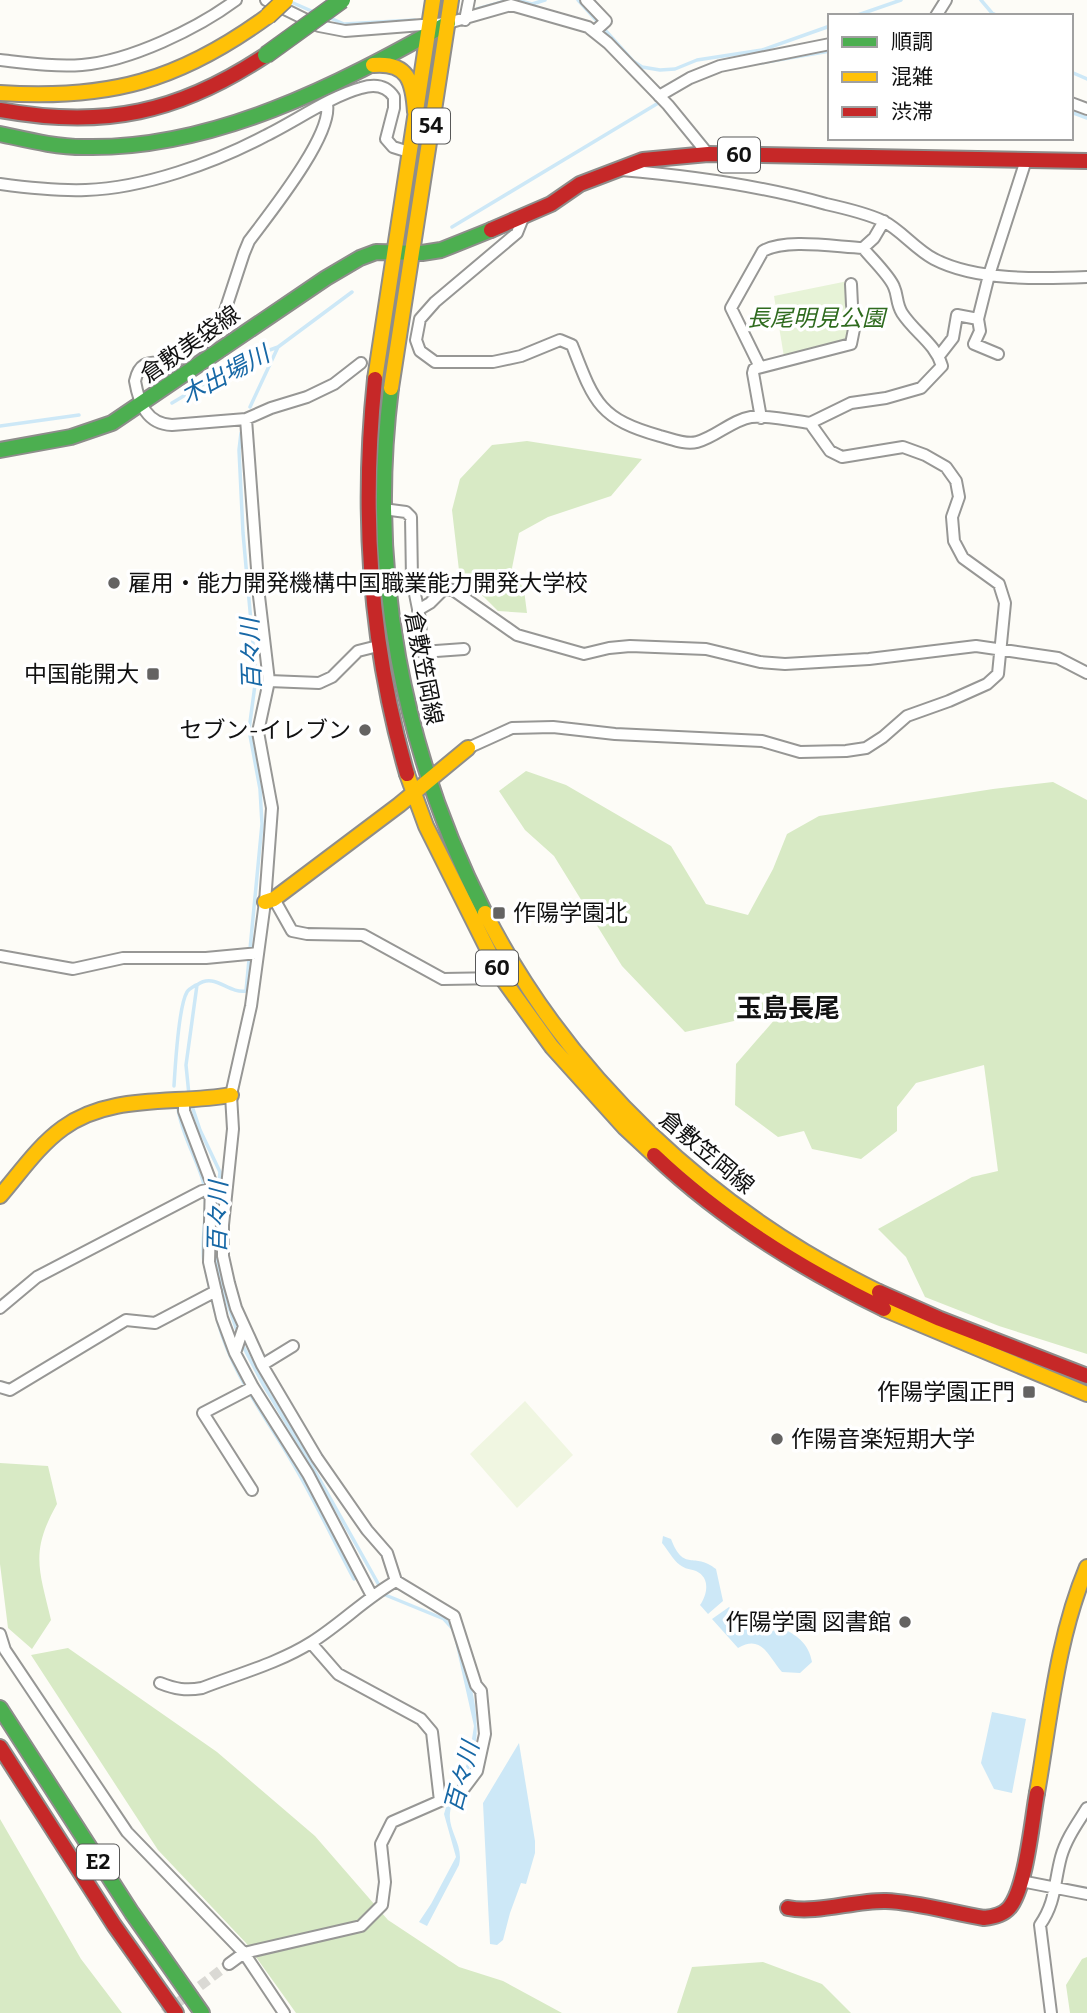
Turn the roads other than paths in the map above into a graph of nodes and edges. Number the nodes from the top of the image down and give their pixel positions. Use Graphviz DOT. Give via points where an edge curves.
graph roads {
  1 [pos="236,0"];
  2 [pos="285,0"];
  3 [pos="342,0"];
  4 [pos="433,0"];
  5 [pos="451,0"];
  6 [pos="469,0"];
  7 [pos="586,0"];
  8 [pos="267,8"];
  9 [pos="465,20"];
  10 [pos="448,23"];
  11 [pos="599,28"];
  12 [pos="428,30"];
  13 [pos="828,45"];
  14 [pos="266,55"];
  15 [pos="0,60"];
  16 [pos="367,67"];
  17 [pos="0,93"];
  18 [pos="659,96"];
  19 [pos="327,104"];
  20 [pos="0,110"];
  21 [pos="415,112"];
  22 [pos="0,134"];
  23 [pos="409,152"];
  24 [pos="708,154"];
  25 [pos="1026,160"];
  26 [pos="1087,161"];
  27 [pos="612,170"];
  28 [pos="0,184"];
  29 [pos="523,218"];
  30 [pos="884,221"];
  31 [pos="863,248"];
  32 [pos="393,251"];
  33 [pos="411,252"];
  34 [pos="989,275"];
  35 [pos="1087,277"];
  36 [pos="851,284"];
  37 [pos="978,319"];
  38 [pos="998,354"];
  39 [pos="939,356"];
  40 [pos="361,363"];
  41 [pos="760,367"];
  42 [pos="143,404"];
  43 [pos="761,418"];
  44 [pos="246,419"];
  45 [pos="810,423"];
  46 [pos="0,450"];
  47 [pos="383,509"];
  48 [pos="418,610"];
  49 [pos="378,646"];
  50 [pos="464,649"];
  51 [pos="1001,649"];
  52 [pos="1087,673"];
  53 [pos="269,681"];
  54 [pos="468,748"];
  55 [pos="428,782"];
  56 [pos="413,794"];
  57 [pos="270,901"];
  58 [pos="255,953"];
  59 [pos="0,956"];
  60 [pos="502,978"];
  61 [pos="231,1095"];
  62 [pos="189,1101"];
  63 [pos="213,1186"];
  64 [pos="0,1196"];
  65 [pos="212,1293"];
  66 [pos="0,1308"];
  67 [pos="244,1328"];
  68 [pos="293,1346"];
  69 [pos="236,1351"];
  70 [pos="262,1364"];
  71 [pos="1087,1376"];
  72 [pos="0,1387"];
  73 [pos="249,1389"];
  74 [pos="1087,1394"];
  75 [pos="317,1458"];
  76 [pos="303,1466"];
  77 [pos="252,1490"];
  78 [pos="1087,1567"];
  79 [pos="396,1581"];
  80 [pos="373,1595"];
  81 [pos="0,1634"];
  82 [pos="311,1643"];
  83 [pos="160,1683"];
  84 [pos="0,1708"];
  85 [pos="0,1747"];
  86 [pos="442,1800"];
  87 [pos="1087,1808"];
  88 [pos="1021,1881"];
  89 [pos="1055,1887"];
  90 [pos="1087,1894"];
  91 [pos="788,1908"];
  92 [pos="244,1953"];
  93 [pos="229,1964"];
  94 [pos="176,2013"];
  95 [pos="202,2013"];
  96 [pos="284,2013"];
  97 [pos="1051,2013"];
  1 -- 15 [label="street" via="175,35 106,61 80,65"];
  2 -- 8 [label="main road, bridge"];
  3 -- 14 [label="main road, bridge"];
  4 -- 12 [label="main road, 54"];
  5 -- 10 [label="main road, 54"];
  6 -- 9 [label="street"];
  7 -- 11 [label="street" via="606,21"];
  8 -- 12 [label="street" via="331,30"];
  8 -- 17 [label="main road" via="220,51 149,82 77,93"];
  9 -- 10 [label="street"];
  9 -- 11 [label="street" via="511,5"];
  10 -- 12 [label="main road"];
  10 -- 33 [label="main road, 54"];
  11 -- 18 [label="street"];
  12 -- 16 [label="main road"];
  12 -- 21 [label="main road, 54"];
  13 -- 18 [label="street" via="812,53 720,66"];
  14 -- 17 [label="main road" via="198,83 128,101 55,104"];
  14 -- 20 [label="main road" via="202,93 151,109 78,118"];
  16 -- 21 [label="main road" via="393,65 406,74 413,88"];
  16 -- 22 [label="main road" via="261,115 161,142 77,147"];
  18 -- 24 [label="street"];
  19 -- 23 [label="street" via="362,87 386,88 395,103 386,139 393,147"];
  19 -- 28 [label="street" via="226,154 130,185 54,190"];
  19 -- 42 [label="street" via="327,121 306,159 244,253 220,326 179,359 140,368 135,381"];
  21 -- 23 [label="main road, 54"];
  23 -- 32 [label="main road, 54"];
  24 -- 25 [label="main road, 60"];
  24 -- 27 [label="main road, 60" via="643,160"];
  25 -- 26 [label="main road, 60"];
  25 -- 34 [label="street"];
  27 -- 29 [label="main road, 60"];
  27 -- 30 [label="street" via="698,177 770,190"];
  29 -- 33 [label="main road, 60" via="432,253"];
  29 -- 43 [label="street" via="517,233 420,319 416,340 428,359 493,362 560,340 572,345 600,405 616,421 634,429 684,443 697,442 752,417"];
  30 -- 31 [label="street"];
  30 -- 34 [label="street" via="936,260"];
  31 -- 39 [label="street" via="894,287 902,314"];
  31 -- 41 [label="street" via="806,244 763,251 731,307"];
  32 -- 33 [label="main road, 倉敷美袋線"];
  32 -- 42 [label="main road, 倉敷美袋線" via="376,252 344,266"];
  32 -- 49 [label="main road, 倉敷笠岡線 / 60" via="368,477 369,554"];
  33 -- 47 [label="main road, 倉敷笠岡線 / 60" via="387,414"];
  34 -- 35 [label="street"];
  34 -- 37 [label="street"];
  36 -- 41 [label="street" via="856,319 851,344"];
  37 -- 38 [label="street" via="980,331 974,344"];
  37 -- 39 [label="street" via="957,315 953,338"];
  39 -- 45 [label="street" via="942,366 921,388 851,403"];
  40 -- 44 [label="street" via="334,384"];
  41 -- 43 [label="street" via="752,373"];
  42 -- 44 [label="street" via="149,418 160,424"];
  42 -- 46 [label="main road, 倉敷美袋線" via="84,434"];
  43 -- 45 [label="street"];
  44 -- 53 [label="street"];
  45 -- 51 [label="street" via="830,451 842,457 903,447 946,467 956,481 959,497 952,517 954,541 963,558 999,584 1005,603"];
  47 -- 48 [label="street" via="411,517 412,579"];
  47 -- 55 [label="main road, 倉敷笠岡線 / 60" via="393,643"];
  48 -- 50 [label="street" via="422,652"];
  48 -- 51 [label="street" via="444,589 453,590 517,635 584,654 630,646 706,649 785,664 976,646"];
  49 -- 53 [label="street" via="358,651 327,681"];
  49 -- 56 [label="main road, 倉敷笠岡線 / 60"];
  51 -- 52 [label="street" via="1058,658"];
  51 -- 54 [label="street" via="998,674 987,684 907,716 866,748 800,752 762,741 553,727 512,728"];
  53 -- 57 [label="street" via="258,732 272,808"];
  54 -- 55 [label="main road"];
  55 -- 56 [label="main road"];
  55 -- 71 [label="main road, 倉敷笠岡線 / 60" via="505,950 565,1038 634,1119 688,1168 744,1213 842,1272 916,1309"];
  56 -- 57 [label="main road"];
  56 -- 60 [label="main road, 倉敷笠岡線 / 60"];
  57 -- 58 [label="street"];
  57 -- 60 [label="street" via="292,931 363,934 443,979"];
  58 -- 59 [label="street" via="123,958 74,968"];
  58 -- 61 [label="street" via="251,1006"];
  60 -- 74 [label="main road, 倉敷笠岡線 / 60" via="552,1047 625,1128 736,1224 849,1292"];
  61 -- 62 [label="main road"];
  61 -- 63 [label="street" via="233,1129"];
  62 -- 63 [label="street" via="184,1111"];
  62 -- 64 [label="main road" via="110,1106 87,1113 62,1128"];
  63 -- 65 [label="street"];
  63 -- 66 [label="street" via="37,1277"];
  63 -- 67 [label="street" via="223,1225 223,1256"];
  65 -- 69 [label="street"];
  65 -- 72 [label="street" via="155,1323 126,1320 10,1390"];
  67 -- 69 [label="street"];
  67 -- 70 [label="street"];
  68 -- 70 [label="street"];
  69 -- 73 [label="street"];
  70 -- 75 [label="street"];
  73 -- 76 [label="street"];
  73 -- 77 [label="street" via="204,1413"];
  75 -- 76 [label="street"];
  75 -- 79 [label="street" via="387,1553"];
  76 -- 80 [label="street"];
  78 -- 88 [label="main road" via="1061,1654"];
  79 -- 80 [label="street"];
  79 -- 86 [label="street" via="454,1616 481,1691 485,1734 477,1771 459,1795"];
  80 -- 82 [label="street"];
  81 -- 92 [label="street" via="5,1650 127,1832"];
  82 -- 83 [label="street" via="202,1688 175,1689"];
  82 -- 86 [label="street" via="338,1674 421,1718 432,1732"];
  84 -- 95 [label="main road, E2"];
  85 -- 94 [label="main road, E2"];
  86 -- 92 [label="street" via="391,1822 381,1844 382,1905 361,1926"];
  87 -- 89 [label="street" via="1066,1841"];
  88 -- 89 [label="street"];
  88 -- 91 [label="main road" via="1016,1902 995,1918 890,1901"];
  89 -- 90 [label="street"];
  89 -- 97 [label="street" via="1051,1910 1040,1925"];
  92 -- 93 [label="street"];
  92 -- 96 [label="street"];
}
